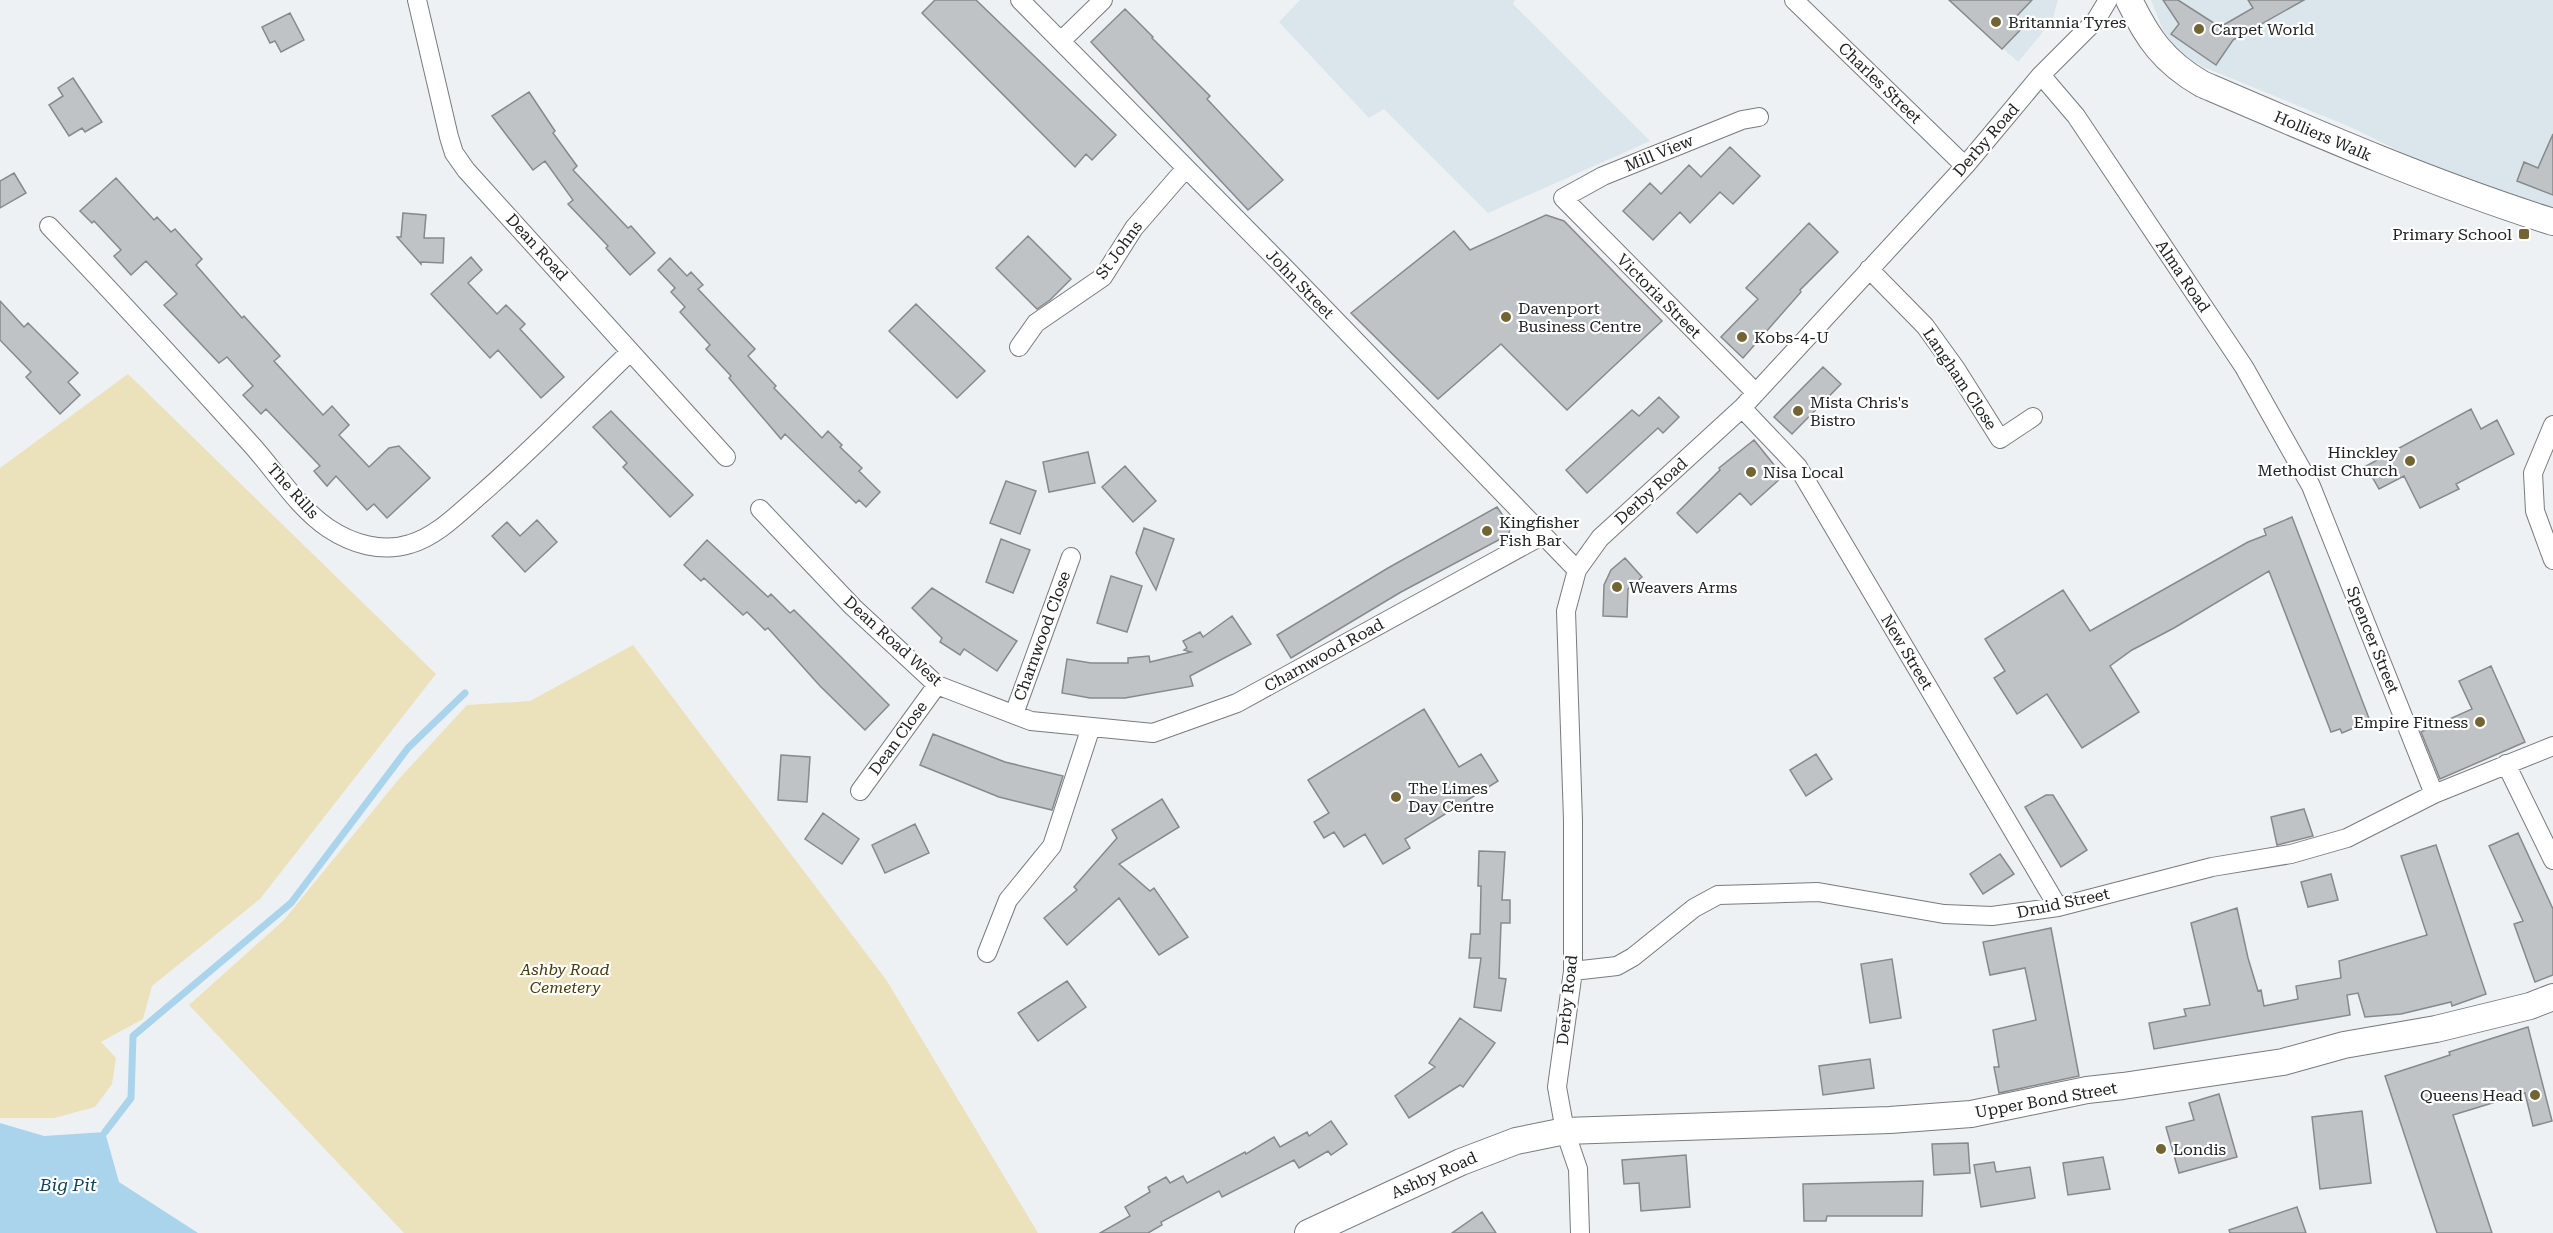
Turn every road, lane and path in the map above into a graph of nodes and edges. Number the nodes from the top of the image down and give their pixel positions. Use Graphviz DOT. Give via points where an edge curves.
graph roads {
  1 [pos="417,0"];
  2 [pos="1020,0"];
  3 [pos="1103,0"];
  4 [pos="1794,0"];
  5 [pos="2108,0"];
  6 [pos="2129,0"];
  7 [pos="1061,41"];
  8 [pos="2041,75"];
  9 [pos="1758,117"];
  10 [pos="1965,166"];
  11 [pos="1186,168"];
  12 [pos="1563,198"];
  13 [pos="2553,222"];
  14 [pos="49,226"];
  15 [pos="1869,269"];
  16 [pos="1019,347"];
  17 [pos="630,352"];
  18 [pos="1756,393"];
  19 [pos="1742,408"];
  20 [pos="2033,417"];
  21 [pos="2553,425"];
  22 [pos="726,457"];
  23 [pos="2311,486"];
  24 [pos="760,509"];
  25 [pos="1543,535"];
  26 [pos="1071,557"];
  27 [pos="2553,560"];
  28 [pos="1577,570"];
  29 [pos="937,685"];
  30 [pos="1014,714"];
  31 [pos="1091,727"];
  32 [pos="2553,746"];
  33 [pos="2506,764"];
  34 [pos="860,791"];
  35 [pos="2434,794"];
  36 [pos="2553,860"];
  37 [pos="2058,907"];
  38 [pos="987,953"];
  39 [pos="1573,971"];
  40 [pos="2553,997"];
  41 [pos="1565,1131"];
  42 [pos="1308,1233"];
  43 [pos="1580,1233"];
  1 -- 17 [label="street, Dean Road" via="454,153"];
  2 -- 7 [label="street, John Street"];
  3 -- 7 [label="street"];
  4 -- 10 [label="street, Charles Street"];
  5 -- 8 [label="street, Derby Road" via="2096,20"];
  6 -- 13 [label="main road, Holliers Walk" via="2156,49 2202,84 2372,157"];
  7 -- 11 [label="street, John Street"];
  8 -- 10 [label="street, Derby Road"];
  8 -- 23 [label="street, Alma Road" via="2076,116 2244,367"];
  9 -- 12 [label="street, Mill View" via="1603,176"];
  10 -- 15 [label="street, Derby Road"];
  11 -- 16 [label="street, St Johns" via="1134,228 1103,278 1036,323"];
  11 -- 25 [label="street, John Street"];
  12 -- 18 [label="street, Victoria Street"];
  14 -- 17 [label="street, The Rills" via="250,442 307,510 328,528 376,548 411,544 431,535 521,460"];
  15 -- 18 [label="street, Derby Road"];
  15 -- 20 [label="street, Langham Close" via="1925,326 2000,439"];
  17 -- 22 [label="street, Dean Road"];
  18 -- 19 [label="street, Derby Road"];
  19 -- 28 [label="street, Derby Road" via="1600,538"];
  19 -- 37 [label="street, New Street" via="1798,467"];
  21 -- 27 [label="street" via="2533,473 2535,511"];
  23 -- 35 [label="street, Spencer Street"];
  24 -- 29 [label="street, Dean Road West" via="854,607"];
  25 -- 28 [label="street, John Street"];
  25 -- 31 [label="street, Charnwood Road" via="1237,703 1153,733"];
  26 -- 30 [label="street, Charnwood Close"];
  28 -- 39 [label="street, Derby Road" via="1566,611"];
  29 -- 30 [label="street, Dean Road West"];
  29 -- 34 [label="street, Dean Close"];
  30 -- 31 [label="street, Dean Road West" via="1031,721"];
  31 -- 38 [label="street" via="1052,846 1008,900"];
  32 -- 33 [label="street, Druid Street"];
  33 -- 35 [label="street, Druid Street"];
  33 -- 36 [label="street"];
  35 -- 37 [label="street, Druid Street" via="2347,838 2291,854 2212,867"];
  37 -- 39 [label="street, Druid Street" via="1970,917 1818,892 1718,895 1694,908 1634,957 1617,966"];
  39 -- 41 [label="street, Derby Road" via="1557,1087"];
  40 -- 41 [label="main road, Upper Bond Street" via="2436,1029 2344,1045 2283,1062 2087,1090 1971,1114"];
  41 -- 42 [label="main road, Ashby Road" via="1516,1141 1461,1162"];
  41 -- 43 [label="street, Derby Road" via="1578,1169"];
}
